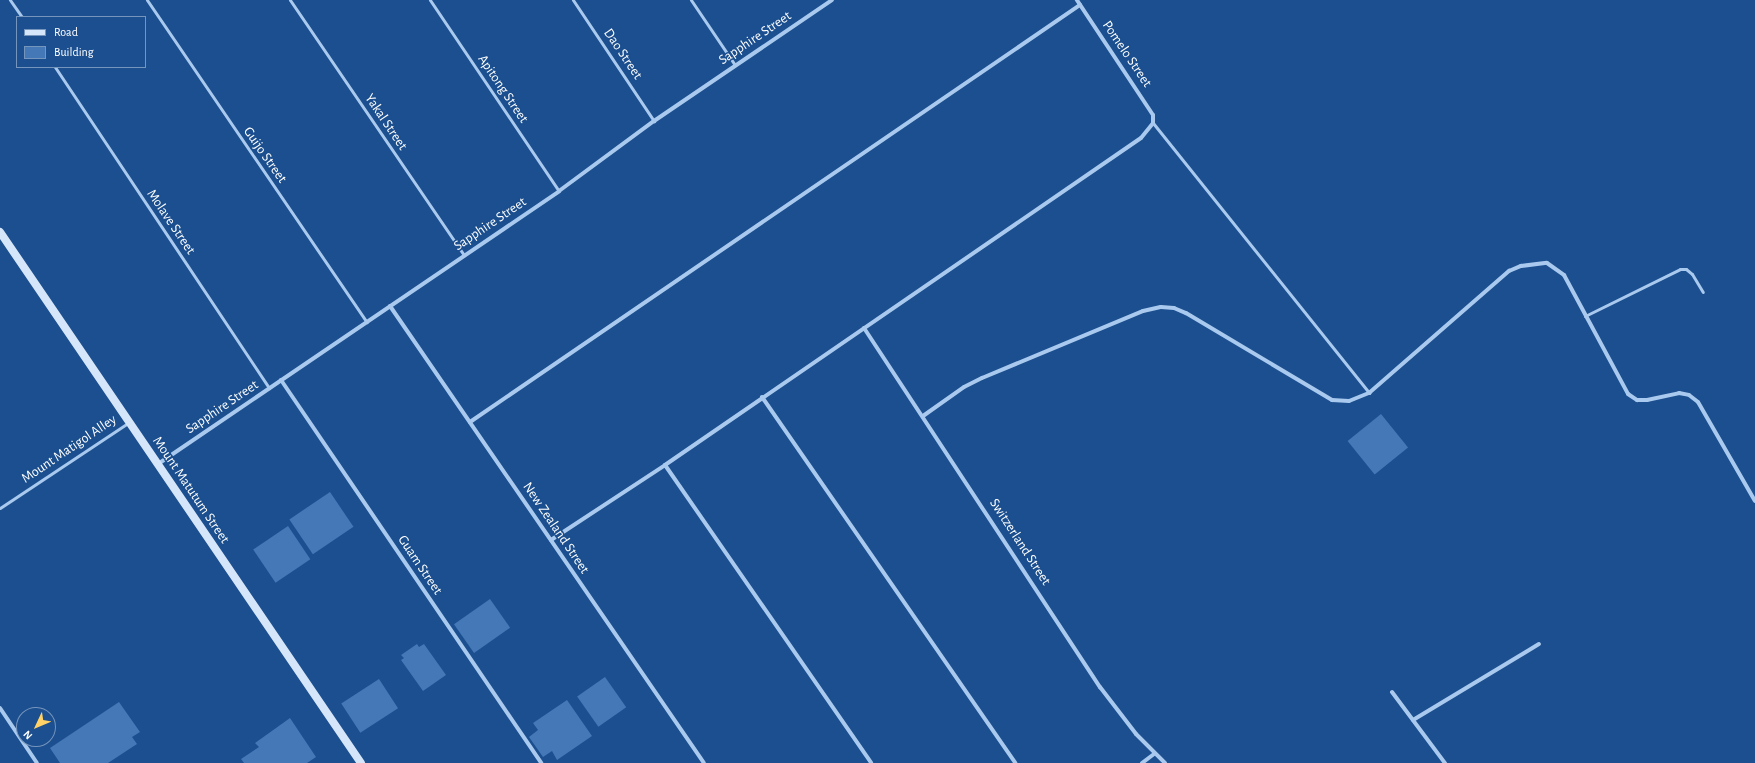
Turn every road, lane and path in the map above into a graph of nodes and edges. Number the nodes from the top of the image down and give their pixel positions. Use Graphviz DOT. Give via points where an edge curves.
graph roads {
  1 [pos="10,0"];
  2 [pos="147,0"];
  3 [pos="290,0"];
  4 [pos="430,0"];
  5 [pos="573,0"];
  6 [pos="691,0"];
  7 [pos="822,0"];
  8 [pos="832,0"];
  9 [pos="1077,0"];
  10 [pos="825,5"];
  11 [pos="1080,5"];
  12 [pos="21,16"];
  13 [pos="735,65"];
  14 [pos="56,68"];
  15 [pos="654,121"];
  16 [pos="1152,123"];
  17 [pos="559,191"];
  18 [pos="0,232"];
  19 [pos="464,255"];
  20 [pos="1703,292"];
  21 [pos="390,306"];
  22 [pos="1585,316"];
  23 [pos="367,322"];
  24 [pos="864,328"];
  25 [pos="281,380"];
  26 [pos="269,388"];
  27 [pos="1369,393"];
  28 [pos="762,397"];
  29 [pos="923,416"];
  30 [pos="130,422"];
  31 [pos="470,422"];
  32 [pos="158,464"];
  33 [pos="665,465"];
  34 [pos="1755,501"];
  35 [pos="0,508"];
  36 [pos="551,540"];
  37 [pos="1539,644"];
  38 [pos="1392,692"];
  39 [pos="0,708"];
  40 [pos="1413,720"];
  41 [pos="1154,754"];
  42 [pos="37,763"];
  43 [pos="362,763"];
  44 [pos="541,763"];
  45 [pos="704,763"];
  46 [pos="872,763"];
  47 [pos="1015,763"];
  48 [pos="1142,763"];
  49 [pos="1165,763"];
  50 [pos="1445,763"];
  1 -- 12 [label="lane"];
  2 -- 23 [label="lane, Guijo Street"];
  3 -- 19 [label="lane, Yakal Street"];
  4 -- 17 [label="lane, Apitong Street"];
  5 -- 15 [label="lane, Dao Street"];
  6 -- 13 [label="lane"];
  7 -- 10 [label="street"];
  8 -- 10 [label="street, Sapphire Street"];
  9 -- 11 [label="street, Pomelo Street"];
  10 -- 13 [label="street, Sapphire Street"];
  11 -- 16 [label="street, Pomelo Street" via="1149,106 1153,115"];
  11 -- 31 [label="street"];
  13 -- 15 [label="street, Sapphire Street"];
  14 -- 26 [label="lane, Molave Street"];
  15 -- 17 [label="street, Sapphire Street"];
  16 -- 24 [label="street" via="1141,138"];
  16 -- 27 [label="lane"];
  17 -- 19 [label="street, Sapphire Street"];
  18 -- 30 [label="street, Mount Matutum Street"];
  19 -- 21 [label="street, Sapphire Street"];
  20 -- 22 [label="lane" via="1692,274 1686,269 1680,269"];
  21 -- 23 [label="street, Sapphire Street"];
  21 -- 31 [label="street, New Zealand Street"];
  22 -- 27 [label="street" via="1564,275 1556,268 1542,263 1521,266 1496,281"];
  22 -- 34 [label="street" via="1628,394 1637,400 1647,400 1679,393 1689,395 1698,402"];
  23 -- 25 [label="street, Sapphire Street"];
  24 -- 28 [label="street"];
  24 -- 29 [label="street, Switzerland Street"];
  25 -- 26 [label="street, Sapphire Street"];
  25 -- 44 [label="street, Guam Street"];
  26 -- 32 [label="street, Sapphire Street"];
  27 -- 29 [label="street" via="1349,401 1332,400 1186,313 1174,308 1160,307 1143,311 982,378 964,387"];
  28 -- 33 [label="street"];
  28 -- 47 [label="street"];
  29 -- 41 [label="street, Switzerland Street" via="1100,687"];
  30 -- 32 [label="street, Mount Matutum Street"];
  30 -- 35 [label="lane, Mount Matigol Alley"];
  31 -- 36 [label="street, New Zealand Street"];
  32 -- 43 [label="street, Mount Matutum Street"];
  33 -- 36 [label="street"];
  33 -- 46 [label="street"];
  36 -- 45 [label="street, New Zealand Street"];
  37 -- 40 [label="street"];
  38 -- 40 [label="street"];
  39 -- 42 [label="street"];
  40 -- 50 [label="street"];
  41 -- 48 [label="street"];
  41 -- 49 [label="street, Switzerland Street"];
}
